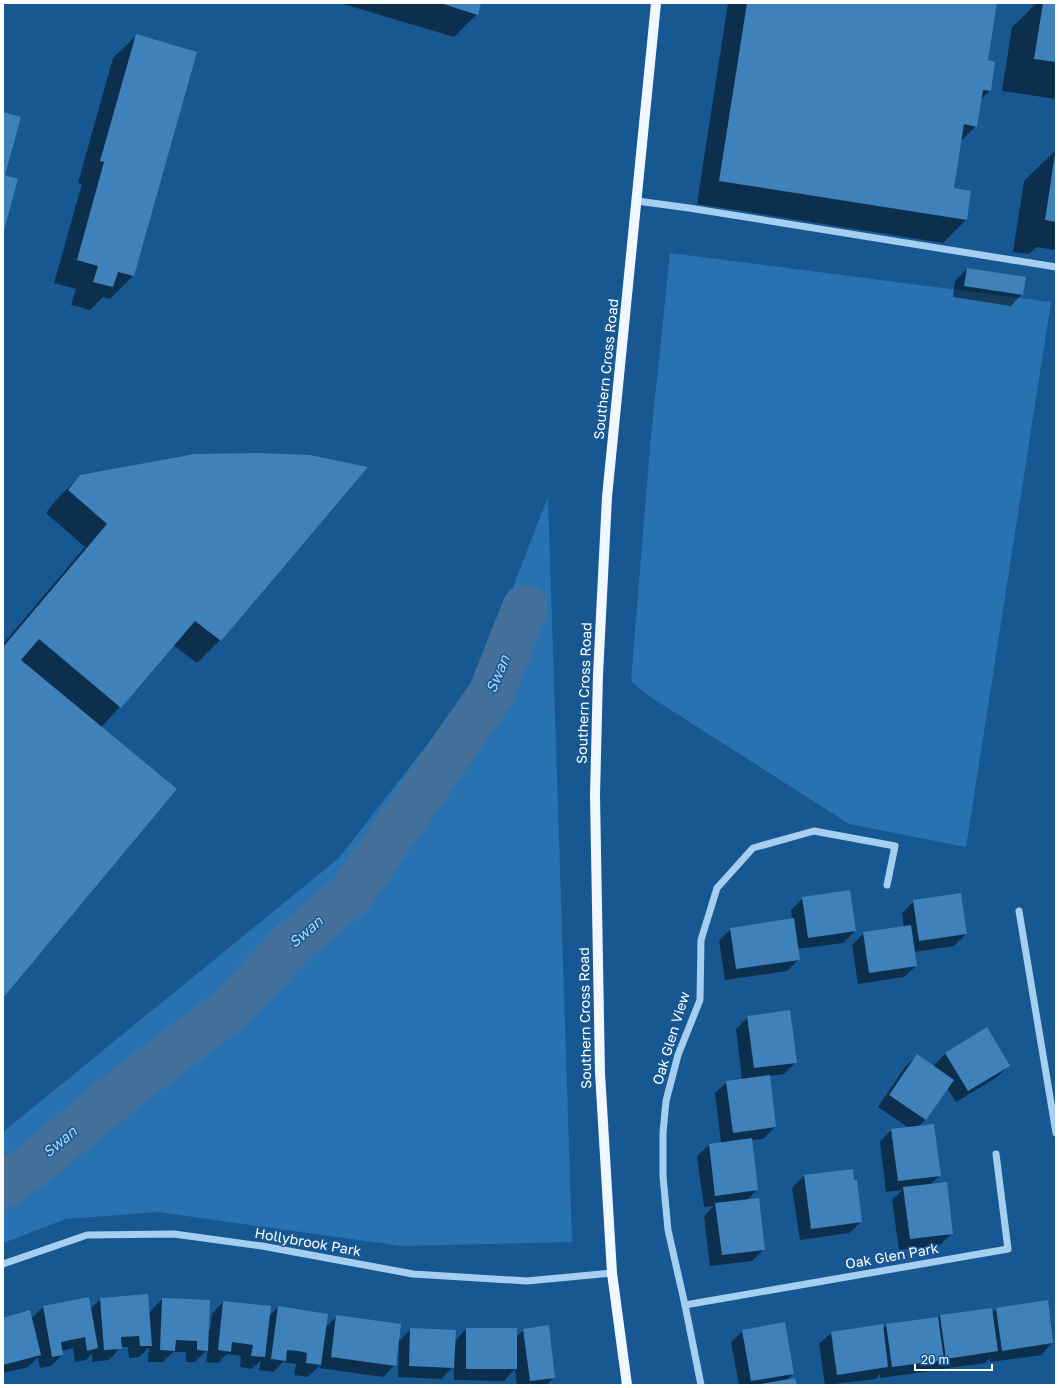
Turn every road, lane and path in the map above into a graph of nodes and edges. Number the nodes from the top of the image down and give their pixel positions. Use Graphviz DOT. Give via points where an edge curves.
graph roads {
  1 [pos="656,3"];
  2 [pos="637,201"];
  3 [pos="1056,267"];
  4 [pos="887,885"];
  5 [pos="1019,911"];
  6 [pos="1056,1133"];
  7 [pos="996,1154"];
  8 [pos="3,1264"];
  9 [pos="612,1273"];
  10 [pos="685,1305"];
  11 [pos="627,1385"];
  12 [pos="700,1385"];
  1 -- 2 [label="main road, Southern Cross Road"];
  2 -- 3 [label="street"];
  2 -- 9 [label="main road, Southern Cross Road" via="607,497 595,795 600,1073"];
  4 -- 10 [label="street, Oak Glen View" via="895,846 814,831 753,848 716,888 701,940 700,1000 678,1055 666,1101 663,1176 668,1230"];
  5 -- 6 [label="street"];
  7 -- 10 [label="street, Oak Glen Park" via="1008,1249"];
  8 -- 9 [label="street, Hollybrook Park" via="87,1235 174,1234 262,1246 413,1274 528,1281"];
  9 -- 11 [label="main road, Southern Cross Road"];
  10 -- 12 [label="street, Oak Glen View"];
}
